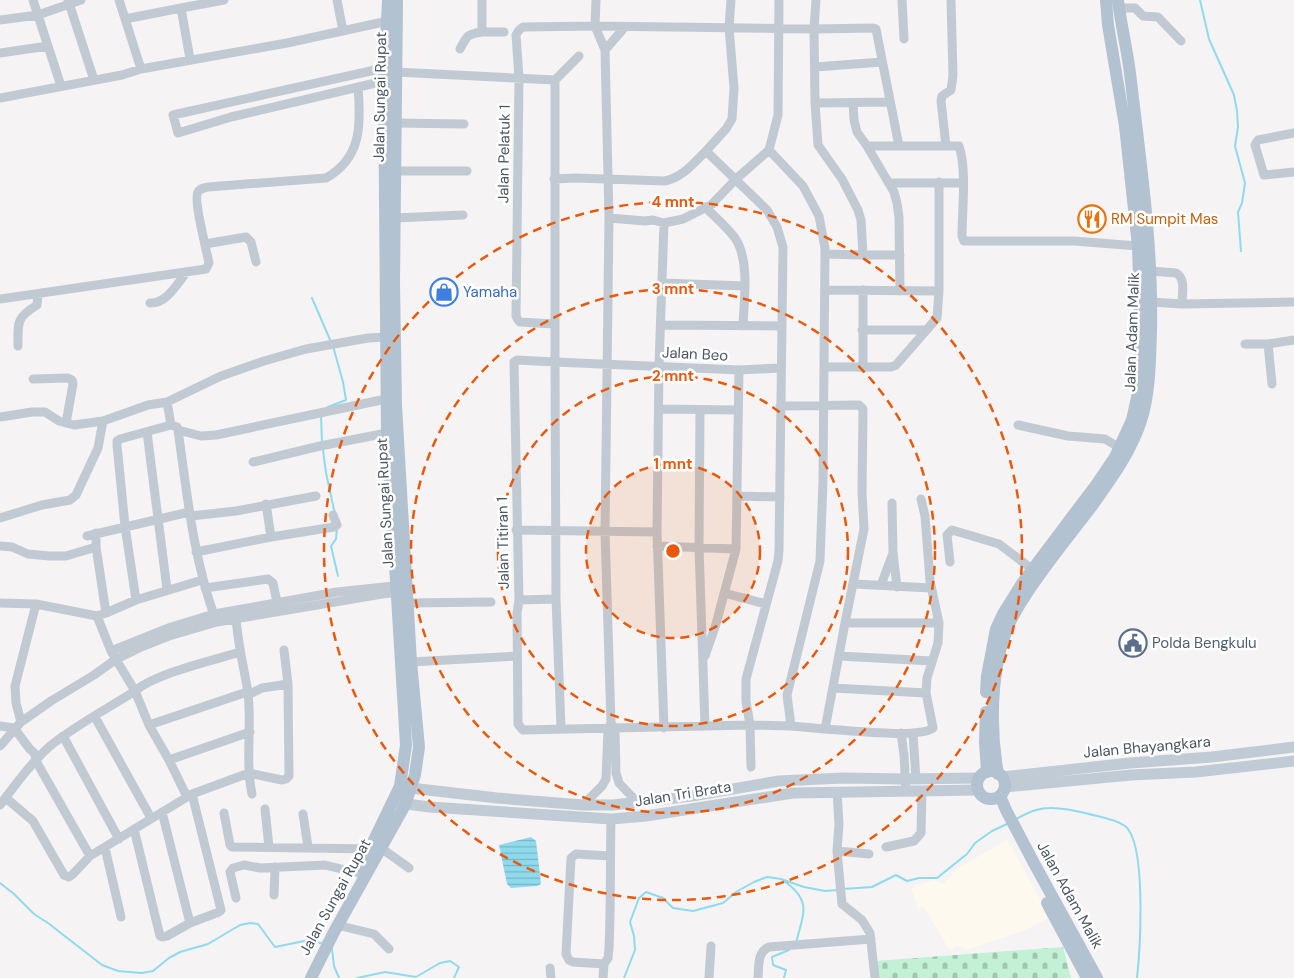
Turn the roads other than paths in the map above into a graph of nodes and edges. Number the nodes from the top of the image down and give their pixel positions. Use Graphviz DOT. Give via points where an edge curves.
graph roads {
  1 [pos="34,0"];
  2 [pos="81,0"];
  3 [pos="119,0"];
  4 [pos="224,0"];
  5 [pos="337,0"];
  6 [pos="388,0"];
  7 [pos="397,0"];
  8 [pos="482,0"];
  9 [pos="596,0"];
  10 [pos="731,0"];
  11 [pos="779,0"];
  12 [pos="816,0"];
  13 [pos="902,0"];
  14 [pos="951,0"];
  15 [pos="1106,0"];
  16 [pos="68,2"];
  17 [pos="198,2"];
  18 [pos="1118,4"];
  19 [pos="181,8"];
  20 [pos="38,14"];
  21 [pos="125,19"];
  22 [pos="0,20"];
  23 [pos="388,21"];
  24 [pos="595,26"];
  25 [pos="729,27"];
  26 [pos="624,28"];
  27 [pos="814,29"];
  28 [pos="778,30"];
  29 [pos="343,31"];
  30 [pos="482,32"];
  31 [pos="504,32"];
  32 [pos="904,39"];
  33 [pos="1181,41"];
  34 [pos="48,46"];
  35 [pos="460,49"];
  36 [pos="605,50"];
  37 [pos="0,53"];
  38 [pos="579,56"];
  39 [pos="190,60"];
  40 [pos="882,62"];
  41 [pos="815,66"];
  42 [pos="141,69"];
  43 [pos="390,70"];
  44 [pos="519,78"];
  45 [pos="94,80"];
  46 [pos="555,80"];
  47 [pos="384,81"];
  48 [pos="61,86"];
  49 [pos="358,87"];
  50 [pos="0,98"];
  51 [pos="226,102"];
  52 [pos="890,102"];
  53 [pos="815,103"];
  54 [pos="853,103"];
  55 [pos="231,117"];
  56 [pos="396,122"];
  57 [pos="464,124"];
  58 [pos="1130,125"];
  59 [pos="1294,133"];
  60 [pos="868,146"];
  61 [pos="899,146"];
  62 [pos="946,146"];
  63 [pos="770,150"];
  64 [pos="706,151"];
  65 [pos="395,171"];
  66 [pos="467,171"];
  67 [pos="1294,172"];
  68 [pos="554,179"];
  69 [pos="736,179"];
  70 [pos="609,180"];
  71 [pos="939,182"];
  72 [pos="889,183"];
  73 [pos="963,183"];
  74 [pos="705,207"];
  75 [pos="463,215"];
  76 [pos="395,218"];
  77 [pos="609,218"];
  78 [pos="664,222"];
  79 [pos="205,244"];
  80 [pos="1142,252"];
  81 [pos="825,254"];
  82 [pos="863,255"];
  83 [pos="900,255"];
  84 [pos="256,262"];
  85 [pos="1150,271"];
  86 [pos="186,273"];
  87 [pos="663,283"];
  88 [pos="745,286"];
  89 [pos="825,290"];
  90 [pos="863,290"];
  91 [pos="900,291"];
  92 [pos="939,291"];
  93 [pos="38,294"];
  94 [pos="0,299"];
  95 [pos="1145,302"];
  96 [pos="1294,302"];
  97 [pos="150,303"];
  98 [pos="1182,304"];
  99 [pos="554,324"];
  100 [pos="662,325"];
  101 [pos="743,326"];
  102 [pos="781,326"];
  103 [pos="862,330"];
  104 [pos="925,330"];
  105 [pos="386,337"];
  106 [pos="1294,340"];
  107 [pos="1245,344"];
  108 [pos="1268,344"];
  109 [pos="18,346"];
  110 [pos="514,362"];
  111 [pos="555,362"];
  112 [pos="608,364"];
  113 [pos="659,365"];
  114 [pos="825,367"];
  115 [pos="780,368"];
  116 [pos="863,368"];
  117 [pos="739,370"];
  118 [pos="33,379"];
  119 [pos="1272,384"];
  120 [pos="386,399"];
  121 [pos="167,402"];
  122 [pos="824,405"];
  123 [pos="780,406"];
  124 [pos="659,409"];
  125 [pos="700,410"];
  126 [pos="738,410"];
  127 [pos="0,417"];
  128 [pos="103,421"];
  129 [pos="66,423"];
  130 [pos="1018,425"];
  131 [pos="175,427"];
  132 [pos="148,432"];
  133 [pos="387,433"];
  134 [pos="1120,448"];
  135 [pos="253,462"];
  136 [pos="316,496"];
  137 [pos="737,496"];
  138 [pos="780,497"];
  139 [pos="921,499"];
  140 [pos="892,503"];
  141 [pos="266,504"];
  142 [pos="190,514"];
  143 [pos="333,516"];
  144 [pos="0,518"];
  145 [pos="158,520"];
  146 [pos="125,526"];
  147 [pos="516,530"];
  148 [pos="555,531"];
  149 [pos="605,532"];
  150 [pos="657,532"];
  151 [pos="96,533"];
  152 [pos="87,536"];
  153 [pos="271,537"];
  154 [pos="0,546"];
  155 [pos="657,546"];
  156 [pos="96,547"];
  157 [pos="699,547"];
  158 [pos="736,549"];
  159 [pos="196,552"];
  160 [pos="893,553"];
  161 [pos="950,562"];
  162 [pos="1036,573"];
  163 [pos="204,584"];
  164 [pos="854,584"];
  165 [pos="881,586"];
  166 [pos="897,586"];
  167 [pos="931,588"];
  168 [pos="167,589"];
  169 [pos="403,592"];
  170 [pos="724,593"];
  171 [pos="556,599"];
  172 [pos="136,600"];
  173 [pos="518,600"];
  174 [pos="491,602"];
  175 [pos="0,603"];
  176 [pos="277,603"];
  177 [pos="36,604"];
  178 [pos="766,604"];
  179 [pos="280,612"];
  180 [pos="102,615"];
  181 [pos="236,615"];
  182 [pos="215,618"];
  183 [pos="845,623"];
  184 [pos="939,623"];
  185 [pos="284,650"];
  186 [pos="240,652"];
  187 [pos="113,656"];
  188 [pos="517,656"];
  189 [pos="839,656"];
  190 [pos="704,661"];
  191 [pos="932,661"];
  192 [pos="411,662"];
  193 [pos="288,684"];
  194 [pos="833,688"];
  195 [pos="135,691"];
  196 [pos="248,692"];
  197 [pos="926,694"];
  198 [pos="95,717"];
  199 [pos="17,725"];
  200 [pos="149,725"];
  201 [pos="750,725"];
  202 [pos="0,726"];
  203 [pos="705,726"];
  204 [pos="790,726"];
  205 [pos="611,727"];
  206 [pos="561,728"];
  207 [pos="664,728"];
  208 [pos="825,729"];
  209 [pos="250,732"];
  210 [pos="901,733"];
  211 [pos="913,734"];
  212 [pos="63,736"];
  213 [pos="0,746"];
  214 [pos="1294,747"];
  215 [pos="36,760"];
  216 [pos="169,760"];
  217 [pos="1294,761"];
  218 [pos="751,767"];
  219 [pos="249,773"];
  220 [pos="1086,774"];
  221 [pos="909,783"];
  222 [pos="993,784"];
  223 [pos="406,788"];
  224 [pos="922,791"];
  225 [pos="837,792"];
  226 [pos="252,794"];
  227 [pos="190,796"];
  228 [pos="525,800"];
  229 [pos="3,802"];
  230 [pos="692,802"];
  231 [pos="638,803"];
  232 [pos="399,804"];
  233 [pos="583,805"];
  234 [pos="265,809"];
  235 [pos="162,812"];
  236 [pos="525,812"];
  237 [pos="224,813"];
  238 [pos="303,814"];
  239 [pos="150,818"];
  240 [pos="611,819"];
  241 [pos="134,829"];
  242 [pos="118,839"];
  243 [pos="269,847"];
  244 [pos="308,847"];
  245 [pos="886,847"];
  246 [pos="104,848"];
  247 [pos="377,849"];
  248 [pos="837,851"];
  249 [pos="869,854"];
  250 [pos="90,856"];
  251 [pos="610,856"];
  252 [pos="275,868"];
  253 [pos="409,868"];
  254 [pos="362,874"];
  255 [pos="274,895"];
  256 [pos="236,898"];
  257 [pos="1054,908"];
  258 [pos="121,918"];
  259 [pos="190,923"];
  260 [pos="334,928"];
  261 [pos="871,938"];
  262 [pos="711,946"];
  263 [pos="389,949"];
  264 [pos="604,964"];
  265 [pos="550,968"];
  266 [pos="313,970"];
  267 [pos="307,978"];
  268 [pos="551,978"];
  269 [pos="603,978"];
  270 [pos="709,978"];
  271 [pos="758,978"];
  272 [pos="875,978"];
  273 [pos="1087,978"];
  274 [pos="1097,978"];
  1 -- 20 [label="street"];
  2 -- 16 [label="street"];
  3 -- 21 [label="street"];
  4 -- 17 [label="street"];
  5 -- 29 [label="street"];
  6 -- 23 [label="main road, Jalan Sungai Rupat"];
  7 -- 43 [label="main road, Jalan Sungai Rupat"];
  8 -- 30 [label="street"];
  9 -- 24 [label="street"];
  10 -- 25 [label="street"];
  11 -- 28 [label="street"];
  12 -- 27 [label="street"];
  13 -- 32 [label="street"];
  14 -- 62 [label="street" via="953,75 951,90 942,96 941,101"];
  15 -- 58 [label="main road, Jalan Adam Malik" via="1108,24"];
  16 -- 20 [label="street"];
  16 -- 45 [label="street"];
  17 -- 19 [label="street"];
  18 -- 33 [label="street" via="1135,8 1143,16 1158,18"];
  18 -- 58 [label="main road, Jalan Adam Malik"];
  19 -- 21 [label="street"];
  19 -- 39 [label="street"];
  20 -- 22 [label="street"];
  20 -- 34 [label="street"];
  21 -- 42 [label="street"];
  23 -- 29 [label="street"];
  23 -- 43 [label="main road, Jalan Sungai Rupat"];
  24 -- 26 [label="street, Jalan Pelatuk 1"];
  24 -- 36 [label="street"];
  24 -- 44 [label="street, Jalan Pelatuk 1" via="523,27 516,35"];
  25 -- 26 [label="street, Jalan Pelatuk 1"];
  25 -- 28 [label="street, Jalan Pelatuk 1"];
  25 -- 64 [label="street" via="734,88 732,119"];
  26 -- 36 [label="street"];
  27 -- 28 [label="street, Jalan Pelatuk 1"];
  27 -- 40 [label="street, Jalan Pelatuk 1" via="876,29"];
  27 -- 41 [label="street"];
  28 -- 63 [label="street" via="778,115"];
  29 -- 39 [label="street"];
  30 -- 31 [label="street"];
  30 -- 35 [label="street" via="467,36"];
  34 -- 37 [label="street"];
  34 -- 48 [label="street"];
  36 -- 70 [label="street"];
  38 -- 46 [label="street"];
  39 -- 42 [label="street"];
  40 -- 41 [label="street"];
  40 -- 52 [label="street"];
  41 -- 53 [label="street"];
  42 -- 45 [label="street"];
  43 -- 44 [label="street"];
  43 -- 47 [label="main road, Jalan Sungai Rupat"];
  43 -- 51 [label="street"];
  43 -- 56 [label="main road, Jalan Sungai Rupat"];
  44 -- 46 [label="street"];
  44 -- 99 [label="street, Jalan Pelatuk 1" via="516,316 520,322"];
  45 -- 48 [label="street"];
  46 -- 68 [label="street"];
  47 -- 49 [label="street"];
  47 -- 105 [label="main road, Jalan Sungai Rupat"];
  48 -- 50 [label="street"];
  49 -- 55 [label="street"];
  49 -- 79 [label="street" via="360,123 348,160 326,178 202,188 196,197"];
  51 -- 55 [label="street"];
  51 -- 55 [label="street" via="173,114 178,133"];
  52 -- 54 [label="street"];
  52 -- 61 [label="street"];
  53 -- 54 [label="street"];
  53 -- 82 [label="street" via="818,145 842,178 858,210"];
  54 -- 60 [label="street" via="857,132"];
  56 -- 57 [label="street"];
  56 -- 65 [label="main road, Jalan Sungai Rupat"];
  58 -- 80 [label="main road, Jalan Adam Malik"];
  59 -- 67 [label="street" via="1258,140 1255,145 1264,175"];
  60 -- 61 [label="street"];
  60 -- 72 [label="street"];
  61 -- 62 [label="street"];
  62 -- 73 [label="street" via="960,147"];
  63 -- 69 [label="street"];
  63 -- 81 [label="street" via="803,186 819,216"];
  64 -- 69 [label="street"];
  64 -- 70 [label="street" via="674,179"];
  65 -- 66 [label="street"];
  65 -- 76 [label="main road, Jalan Sungai Rupat"];
  68 -- 70 [label="street"];
  68 -- 99 [label="street"];
  69 -- 74 [label="street" via="711,205"];
  69 -- 102 [label="street" via="767,210 781,240"];
  70 -- 77 [label="street"];
  71 -- 72 [label="street"];
  71 -- 73 [label="street"];
  71 -- 92 [label="street"];
  72 -- 83 [label="street" via="897,203"];
  73 -- 80 [label="street" via="964,241 1074,241"];
  74 -- 78 [label="street" via="683,219"];
  74 -- 88 [label="street" via="735,238 743,254"];
  75 -- 76 [label="street"];
  76 -- 169 [label="main road, Jalan Sungai Rupat" via="396,405"];
  77 -- 78 [label="street"];
  77 -- 112 [label="street"];
  78 -- 87 [label="street"];
  79 -- 84 [label="street" via="246,237 251,242"];
  79 -- 86 [label="street" via="208,267"];
  80 -- 85 [label="main road, Jalan Adam Malik"];
  80 -- 95 [label="main road, Jalan Adam Malik"];
  81 -- 82 [label="street"];
  81 -- 89 [label="street"];
  82 -- 83 [label="street"];
  83 -- 91 [label="street"];
  85 -- 95 [label="main road, Jalan Adam Malik"];
  85 -- 98 [label="street" via="1180,274 1183,279"];
  86 -- 93 [label="street"];
  86 -- 97 [label="street" via="165,298 159,303"];
  87 -- 88 [label="street"];
  87 -- 100 [label="street"];
  88 -- 101 [label="street"];
  89 -- 90 [label="street"];
  89 -- 114 [label="street"];
  90 -- 91 [label="street"];
  90 -- 103 [label="street"];
  91 -- 92 [label="street"];
  92 -- 104 [label="street" via="937,318"];
  93 -- 94 [label="street"];
  93 -- 109 [label="street" via="37,305 20,320"];
  95 -- 98 [label="street"];
  95 -- 134 [label="main road, Jalan Adam Malik" via="1138,393 1132,420"];
  95 -- 162 [label="main road, Jalan Adam Malik" via="1150,360 1141,421 1118,469"];
  96 -- 98 [label="street"];
  99 -- 111 [label="street"];
  100 -- 101 [label="street"];
  100 -- 113 [label="street"];
  101 -- 102 [label="street"];
  102 -- 115 [label="street"];
  103 -- 104 [label="street"];
  103 -- 116 [label="street"];
  104 -- 116 [label="street" via="896,365 891,368"];
  105 -- 120 [label="main road, Jalan Sungai Rupat"];
  105 -- 121 [label="street" via="306,349 245,367"];
  106 -- 108 [label="street"];
  107 -- 108 [label="street"];
  108 -- 119 [label="street"];
  110 -- 111 [label="street, Jalan Beo"];
  110 -- 147 [label="street, Jalan Titiran 1"];
  111 -- 112 [label="street, Jalan Beo"];
  111 -- 148 [label="street"];
  112 -- 113 [label="street, Jalan Beo"];
  112 -- 149 [label="street"];
  113 -- 117 [label="street, Jalan Beo"];
  113 -- 124 [label="street"];
  114 -- 116 [label="street"];
  114 -- 122 [label="street"];
  115 -- 117 [label="street, Jalan Beo"];
  115 -- 123 [label="street"];
  117 -- 126 [label="street"];
  118 -- 129 [label="street" via="72,380"];
  120 -- 131 [label="street" via="216,435 201,436"];
  120 -- 133 [label="main road, Jalan Sungai Rupat"];
  121 -- 128 [label="street" via="148,405"];
  121 -- 131 [label="street"];
  122 -- 123 [label="street"];
  122 -- 164 [label="street" via="859,405 863,409 864,529"];
  122 -- 204 [label="street" via="820,561 787,695"];
  123 -- 138 [label="street"];
  124 -- 125 [label="street"];
  124 -- 150 [label="street"];
  125 -- 126 [label="street"];
  125 -- 157 [label="street"];
  126 -- 137 [label="street"];
  127 -- 129 [label="street" via="45,412"];
  128 -- 129 [label="street"];
  128 -- 144 [label="street" via="98,448 76,495 70,500"];
  130 -- 134 [label="street" via="1068,436 1106,439"];
  131 -- 132 [label="street"];
  131 -- 142 [label="street"];
  132 -- 145 [label="street"];
  132 -- 146 [label="street" via="117,441"];
  133 -- 135 [label="street"];
  133 -- 169 [label="main road, Jalan Sungai Rupat"];
  134 -- 162 [label="main road, Jalan Adam Malik"];
  136 -- 141 [label="street"];
  137 -- 138 [label="street"];
  137 -- 158 [label="street"];
  138 -- 178 [label="street" via="778,561"];
  139 -- 167 [label="street"];
  140 -- 160 [label="street"];
  141 -- 142 [label="street" via="236,511"];
  141 -- 153 [label="street"];
  142 -- 145 [label="street"];
  142 -- 159 [label="street"];
  143 -- 153 [label="street" via="337,525 334,527"];
  145 -- 146 [label="street"];
  145 -- 168 [label="street"];
  146 -- 151 [label="street"];
  146 -- 172 [label="street"];
  147 -- 148 [label="street"];
  147 -- 173 [label="street, Jalan Titiran 1"];
  148 -- 149 [label="street"];
  148 -- 171 [label="street"];
  149 -- 150 [label="street"];
  149 -- 205 [label="street"];
  150 -- 155 [label="street"];
  151 -- 152 [label="street"];
  151 -- 156 [label="street"];
  153 -- 159 [label="street"];
  154 -- 156 [label="street" via="49,556 66,556"];
  155 -- 157 [label="street"];
  155 -- 207 [label="street"];
  156 -- 180 [label="street"];
  157 -- 158 [label="street"];
  157 -- 190 [label="street"];
  158 -- 170 [label="street"];
  159 -- 163 [label="street"];
  160 -- 165 [label="street"];
  160 -- 166 [label="street"];
  161 -- 162 [label="street" via="947,536 952,530 999,544"];
  162 -- 222 [label="main road, Jalan Adam Malik" via="1009,624 998,663 993,714"];
  163 -- 168 [label="street"];
  163 -- 176 [label="street" via="268,579 274,583"];
  163 -- 182 [label="street"];
  164 -- 165 [label="street"];
  164 -- 183 [label="street"];
  165 -- 166 [label="street"];
  166 -- 167 [label="street"];
  167 -- 184 [label="street"];
  168 -- 172 [label="street"];
  169 -- 174 [label="street"];
  169 -- 176 [label="street" via="337,592"];
  169 -- 179 [label="street"];
  169 -- 192 [label="main road, Jalan Sungai Rupat"];
  169 -- 223 [label="main road, Jalan Sungai Rupat"];
  170 -- 178 [label="street"];
  170 -- 190 [label="street"];
  171 -- 173 [label="street"];
  171 -- 206 [label="street"];
  172 -- 180 [label="street"];
  173 -- 188 [label="street, Jalan Titiran 1"];
  175 -- 177 [label="street"];
  176 -- 179 [label="street"];
  176 -- 181 [label="street"];
  177 -- 180 [label="street"];
  177 -- 199 [label="street" via="14,686"];
  178 -- 201 [label="street" via="746,679"];
  179 -- 181 [label="street"];
  180 -- 187 [label="street"];
  181 -- 182 [label="street"];
  181 -- 186 [label="street"];
  182 -- 187 [label="street"];
  183 -- 184 [label="street"];
  183 -- 189 [label="street"];
  184 -- 191 [label="street"];
  185 -- 193 [label="street"];
  186 -- 195 [label="street" via="142,684"];
  186 -- 196 [label="street"];
  187 -- 195 [label="street"];
  187 -- 199 [label="street" via="94,675"];
  188 -- 192 [label="street"];
  188 -- 206 [label="street, Jalan Titiran 1" via="518,724 523,730"];
  189 -- 191 [label="street"];
  189 -- 194 [label="street"];
  190 -- 203 [label="street"];
  191 -- 197 [label="street"];
  192 -- 223 [label="main road, Jalan Sungai Rupat" via="419,747"];
  193 -- 196 [label="street"];
  193 -- 219 [label="street" via="288,778 282,780"];
  194 -- 197 [label="street"];
  194 -- 208 [label="street"];
  195 -- 198 [label="street"];
  195 -- 200 [label="street"];
  196 -- 200 [label="street"];
  196 -- 209 [label="street"];
  197 -- 211 [label="street" via="933,728"];
  198 -- 212 [label="street"];
  198 -- 239 [label="street"];
  199 -- 202 [label="street"];
  199 -- 213 [label="street"];
  199 -- 215 [label="street"];
  200 -- 216 [label="street"];
  201 -- 203 [label="street"];
  201 -- 204 [label="street"];
  201 -- 218 [label="street"];
  203 -- 207 [label="street"];
  204 -- 208 [label="street"];
  205 -- 206 [label="street"];
  205 -- 207 [label="street"];
  205 -- 231 [label="street" via="619,783"];
  205 -- 233 [label="street" via="606,779"];
  208 -- 210 [label="street"];
  209 -- 216 [label="street"];
  209 -- 219 [label="street"];
  210 -- 211 [label="street"];
  210 -- 221 [label="street"];
  211 -- 221 [label="street"];
  212 -- 215 [label="street"];
  212 -- 242 [label="street"];
  214 -- 220 [label="street, Jalan Bhayangkara"];
  215 -- 229 [label="street"];
  215 -- 250 [label="street"];
  216 -- 227 [label="street"];
  217 -- 220 [label="street" via="1196,772"];
  219 -- 226 [label="street"];
  219 -- 227 [label="street"];
  220 -- 222 [label="street, Jalan Bhayangkara"];
  221 -- 222 [label="street, Jalan Tri Brata"];
  221 -- 224 [label="street, Jalan Tri Brata"];
  221 -- 225 [label="street, Jalan Tri Brata"];
  221 -- 230 [label="street, Jalan Tri Brata" via="843,778 779,781"];
  222 -- 224 [label="street, Jalan Tri Brata"];
  222 -- 257 [label="main road, Jalan Adam Malik" via="1002,812"];
  223 -- 228 [label="street, Jalan Tri Brata"];
  223 -- 232 [label="main road, Jalan Sungai Rupat"];
  224 -- 245 [label="street" via="921,833 914,841"];
  225 -- 230 [label="street, Jalan Tri Brata"];
  225 -- 248 [label="street"];
  227 -- 235 [label="street"];
  227 -- 259 [label="street" via="221,910"];
  228 -- 233 [label="street, Jalan Tri Brata"];
  228 -- 236 [label="street"];
  229 -- 250 [label="street" via="33,821 65,876 73,874"];
  230 -- 231 [label="street, Jalan Tri Brata"];
  230 -- 240 [label="street, Jalan Tri Brata" via="646,816"];
  231 -- 233 [label="street, Jalan Tri Brata"];
  232 -- 236 [label="street, Jalan Tri Brata"];
  232 -- 247 [label="main road, Jalan Sungai Rupat"];
  234 -- 243 [label="street"];
  235 -- 239 [label="street"];
  235 -- 259 [label="street"];
  236 -- 240 [label="street, Jalan Tri Brata"];
  237 -- 243 [label="street" via="230,845 237,848"];
  238 -- 244 [label="street"];
  239 -- 241 [label="street"];
  240 -- 251 [label="street"];
  241 -- 242 [label="street"];
  241 -- 259 [label="street" via="160,936 167,936"];
  242 -- 246 [label="street"];
  243 -- 244 [label="street"];
  244 -- 247 [label="street"];
  246 -- 250 [label="street"];
  246 -- 258 [label="street"];
  247 -- 253 [label="street"];
  247 -- 254 [label="main road, Jalan Sungai Rupat"];
  248 -- 249 [label="street"];
  248 -- 261 [label="street" via="842,904 862,920"];
  251 -- 264 [label="street" via="609,948"];
  251 -- 264 [label="street" via="576,854 571,858 566,954 573,962"];
  252 -- 254 [label="street" via="325,865"];
  252 -- 255 [label="street"];
  252 -- 256 [label="street" via="244,865 233,868 230,872"];
  254 -- 260 [label="main road, Jalan Sungai Rupat"];
  257 -- 273 [label="main road, Jalan Adam Malik"];
  257 -- 274 [label="main road, Jalan Adam Malik"];
  260 -- 263 [label="street" via="374,934"];
  260 -- 266 [label="main road, Jalan Sungai Rupat"];
  261 -- 271 [label="street" via="770,947 762,952"];
  261 -- 272 [label="street"];
  262 -- 270 [label="street"];
  264 -- 269 [label="street"];
  265 -- 268 [label="street"];
  266 -- 267 [label="main road, Jalan Sungai Rupat"];
}
